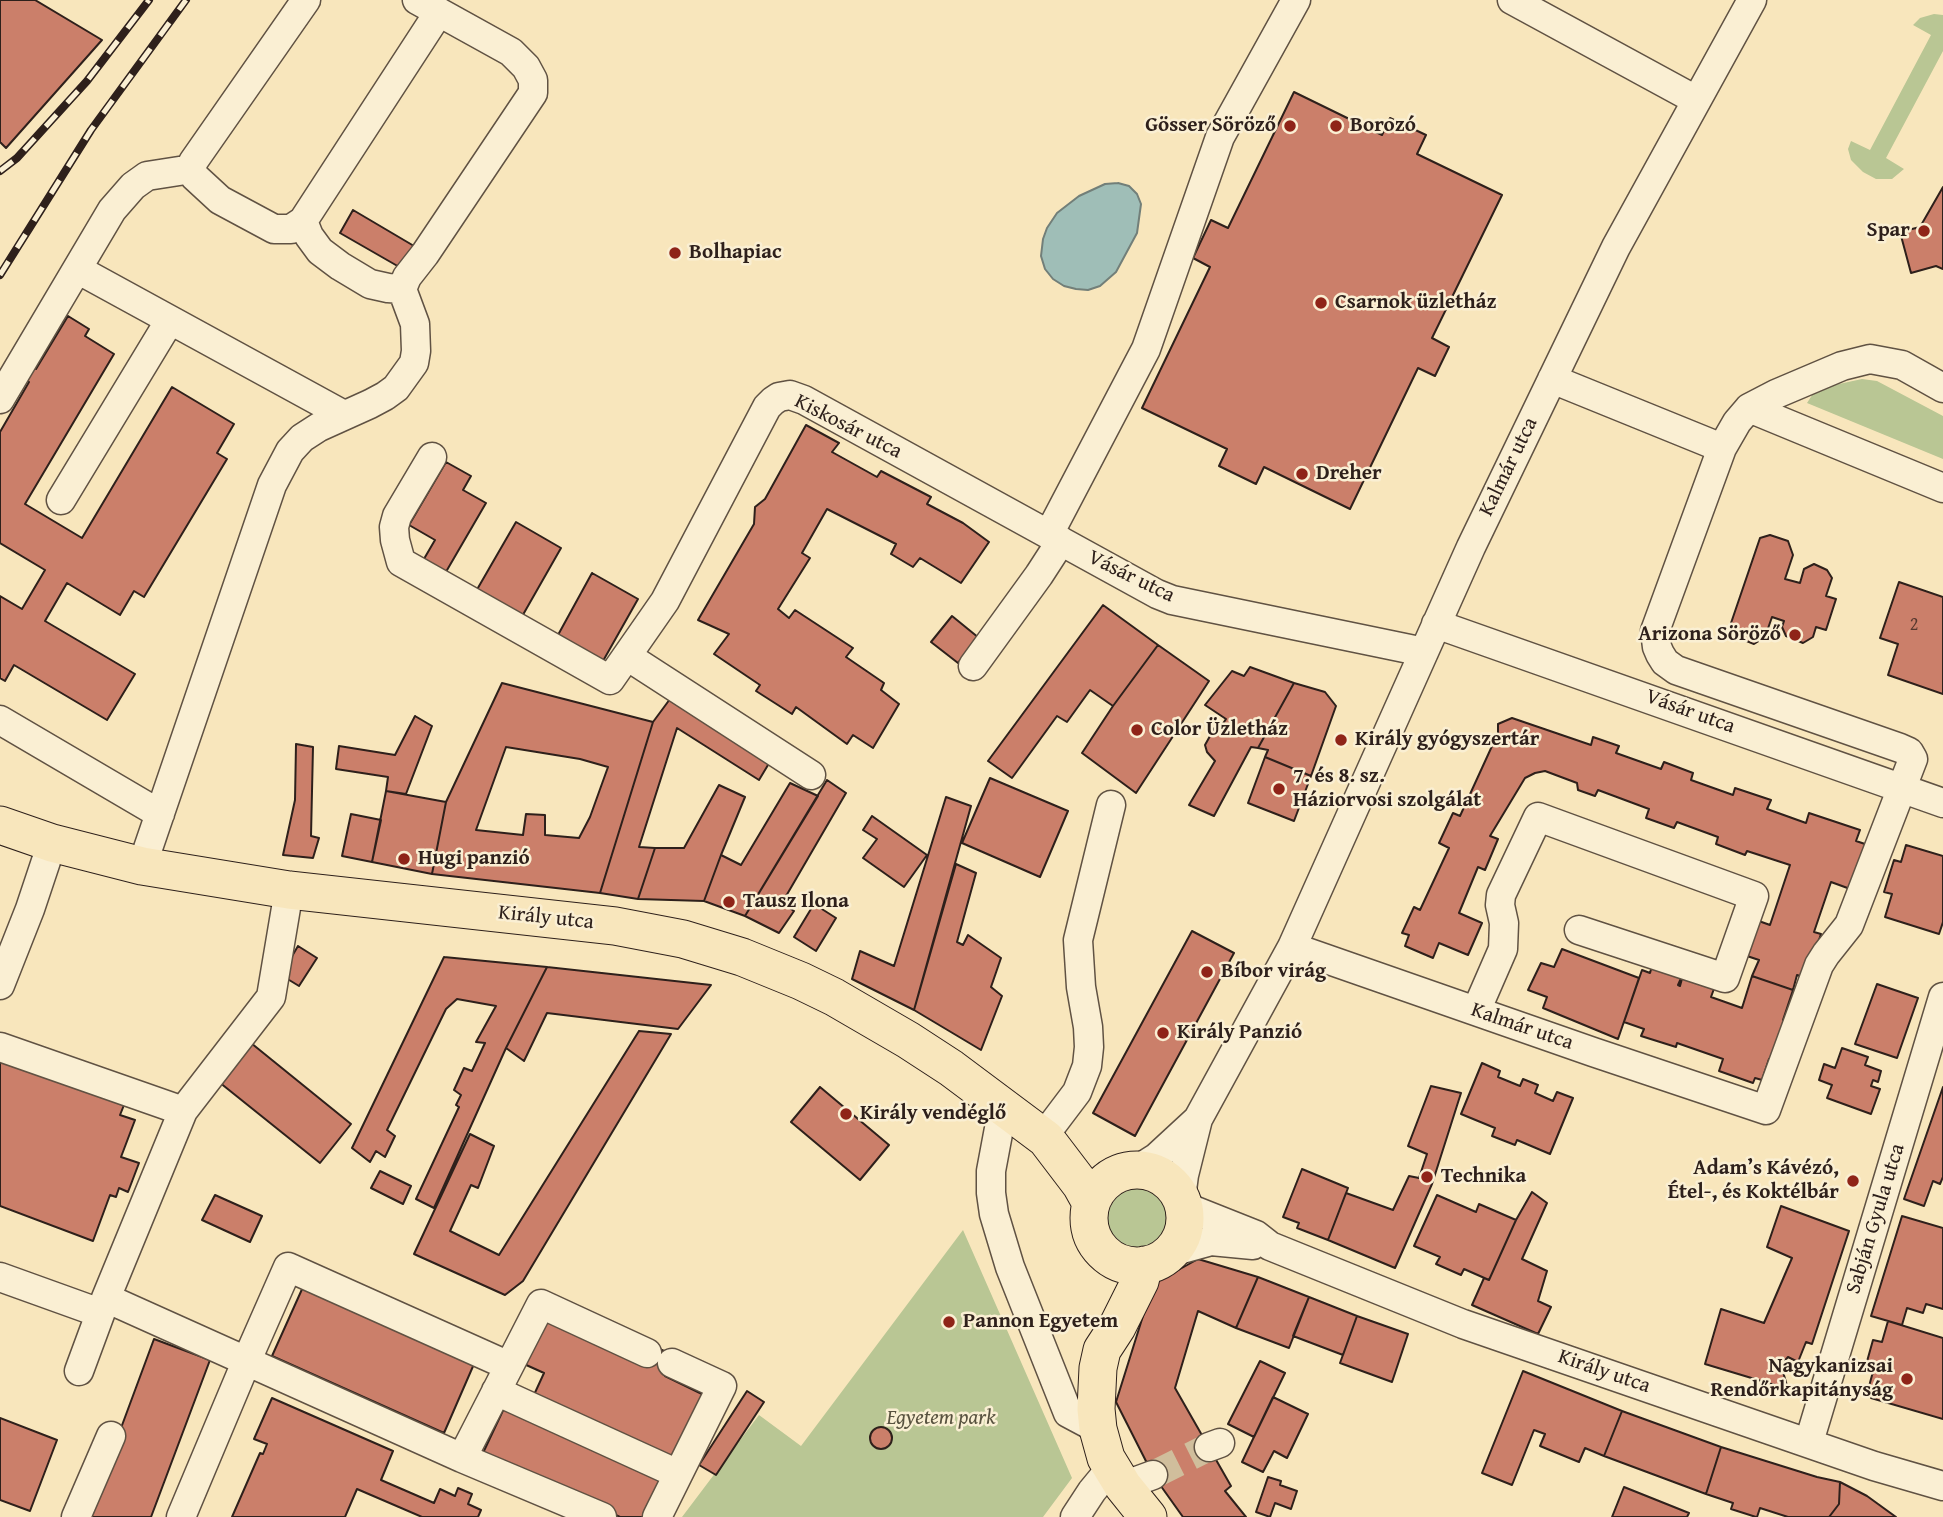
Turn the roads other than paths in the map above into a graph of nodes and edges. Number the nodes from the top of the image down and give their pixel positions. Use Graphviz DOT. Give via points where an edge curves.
graph roads {
  1 [pos="306,0"];
  2 [pos="1296,0"];
  3 [pos="1513,0"];
  4 [pos="1752,0"];
  5 [pos="428,6"];
  6 [pos="1696,100"];
  7 [pos="192,169"];
  8 [pos="303,221"];
  9 [pos="274,229"];
  10 [pos="340,266"];
  11 [pos="77,269"];
  12 [pos="402,289"];
  13 [pos="170,320"];
  14 [pos="1552,379"];
  15 [pos="1943,388"];
  16 [pos="0,399"];
  17 [pos="1749,408"];
  18 [pos="344,415"];
  19 [pos="1722,448"];
  20 [pos="432,457"];
  21 [pos="1943,488"];
  22 [pos="61,500"];
  23 [pos="1055,538"];
  24 [pos="1436,624"];
  25 [pos="1424,652"];
  26 [pos="627,656"];
  27 [pos="973,666"];
  28 [pos="0,720"];
  29 [pos="811,775"];
  30 [pos="1903,788"];
  31 [pos="1943,803"];
  32 [pos="1111,805"];
  33 [pos="160,814"];
  34 [pos="0,825"];
  35 [pos="52,843"];
  36 [pos="142,866"];
  37 [pos="289,890"];
  38 [pos="1579,930"];
  39 [pos="1293,947"];
  40 [pos="0,985"];
  41 [pos="1943,997"];
  42 [pos="1476,1011"];
  43 [pos="1937,1040"];
  44 [pos="0,1047"];
  45 [pos="183,1111"];
  46 [pos="1198,1119"];
  47 [pos="999,1124"];
  48 [pos="1044,1138"];
  49 [pos="1130,1170"];
  50 [pos="1182,1202"];
  51 [pos="1091,1203"];
  52 [pos="1270,1246"];
  53 [pos="1098,1247"];
  54 [pos="1158,1259"];
  55 [pos="0,1277"];
  56 [pos="104,1305"];
  57 [pos="1102,1350"];
  58 [pos="247,1360"];
  59 [pos="509,1366"];
  60 [pos="79,1371"];
  61 [pos="496,1391"];
  62 [pos="1098,1429"];
  63 [pos="111,1436"];
  64 [pos="1809,1442"];
  65 [pos="462,1458"];
  66 [pos="678,1474"];
  67 [pos="1129,1476"];
  68 [pos="1943,1486"];
  69 [pos="76,1517"];
  70 [pos="181,1517"];
  71 [pos="602,1517"];
  72 [pos="657,1517"];
  73 [pos="1075,1517"];
  74 [pos="1148,1517"];
  1 -- 7 [label="street"];
  2 -- 23 [label="street" via="1220,137 1146,349"];
  3 -- 6 [label="street"];
  4 -- 6 [label="street, Kalmár utca"];
  5 -- 8 [label="street"];
  5 -- 12 [label="street" via="510,52 526,67 533,93"];
  6 -- 14 [label="street, Kalmár utca" via="1616,247"];
  7 -- 9 [label="street" via="220,200"];
  7 -- 11 [label="street" via="147,176 133,186 112,210"];
  8 -- 9 [label="street" via="291,229"];
  8 -- 10 [label="street" via="320,251"];
  9 -- 10 [label="street"];
  10 -- 12 [label="street" via="370,284"];
  11 -- 13 [label="street"];
  11 -- 16 [label="street"];
  12 -- 18 [label="street" via="415,324 414,363 396,388"];
  13 -- 18 [label="street"];
  13 -- 22 [label="street"];
  14 -- 19 [label="street"];
  14 -- 24 [label="street, Kalmár utca"];
  15 -- 17 [label="street" via="1902,365 1870,359 1842,366"];
  17 -- 19 [label="street"];
  17 -- 21 [label="street"];
  18 -- 33 [label="street" via="302,438 272,485"];
  19 -- 30 [label="street" via="1655,631 1660,654 1676,670 1909,752 1913,759"];
  20 -- 26 [label="street, Kiskosár utca" via="397,516 395,540 401,562 610,680"];
  23 -- 25 [label="street, Vásár utca" via="1172,600"];
  23 -- 26 [label="street, Kiskosár utca" via="804,400 785,396 767,407 665,601"];
  23 -- 27 [label="street" via="1039,575"];
  24 -- 25 [label="street, Kalmár utca"];
  24 -- 30 [label="street, Vásár utca"];
  25 -- 39 [label="street, Kalmár utca"];
  26 -- 29 [label="street"];
  28 -- 33 [label="street"];
  30 -- 31 [label="street, Vásár utca"];
  30 -- 42 [label="street, Kalmár utca" via="1849,925 1819,965 1766,1110"];
  32 -- 48 [label="street" via="1078,940 1088,1027 1087,1066 1077,1092"];
  33 -- 36 [label="street"];
  34 -- 35 [label="main road, Király utca"];
  35 -- 36 [label="main road, Király utca"];
  35 -- 40 [label="street"];
  36 -- 37 [label="main road, Király utca"];
  37 -- 45 [label="street" via="271,997"];
  37 -- 47 [label="main road, Király utca" via="615,926 713,948 834,997 908,1040"];
  38 -- 42 [label="street" via="1725,978 1754,896 1538,817 1501,895 1503,949"];
  39 -- 42 [label="street, Kalmár utca"];
  39 -- 46 [label="street, Kalmár utca"];
  41 -- 43 [label="street, Sabján Gyula utca"];
  43 -- 64 [label="street, Sabján Gyula utca"];
  44 -- 45 [label="street"];
  45 -- 56 [label="street"];
  46 -- 49 [label="street, Kalmár utca" via="1157,1157"];
  46 -- 50 [label="street, Kalmár utca"];
  47 -- 48 [label="main road, Király utca"];
  47 -- 62 [label="street" via="991,1193 1010,1268 1068,1413"];
  48 -- 49 [label="main road, Király utca" via="1100,1163"];
  48 -- 51 [label="main road, Király utca"];
  49 -- 50 [label="main road" via="1160,1175"];
  49 -- 51 [label="main road" via="1103,1183"];
  50 -- 52 [label="street, Király utca" via="1256,1235"];
  50 -- 54 [label="main road" via="1184,1230"];
  51 -- 53 [label="main road" via="1089,1226"];
  52 -- 54 [label="street, Király utca" via="1211,1241"];
  52 -- 64 [label="street, Király utca" via="1464,1324"];
  53 -- 54 [label="main road" via="1119,1262 1135,1266"];
  53 -- 57 [label="main road" via="1110,1286 1100,1328"];
  54 -- 57 [label="main road" via="1140,1280"];
  55 -- 56 [label="street"];
  56 -- 58 [label="street"];
  56 -- 60 [label="street"];
  57 -- 62 [label="main road" via="1097,1379"];
  58 -- 59 [label="street" via="288,1267"];
  58 -- 65 [label="street"];
  58 -- 70 [label="street"];
  59 -- 61 [label="street"];
  59 -- 66 [label="street" via="541,1304 722,1386"];
  61 -- 65 [label="street"];
  61 -- 66 [label="street"];
  62 -- 67 [label="main road" via="1106,1458"];
  63 -- 69 [label="street"];
  64 -- 68 [label="street, Király utca"];
  65 -- 71 [label="street"];
  66 -- 72 [label="street"];
  67 -- 73 [label="street" via="1093,1491"];
  67 -- 74 [label="main road"];
}
